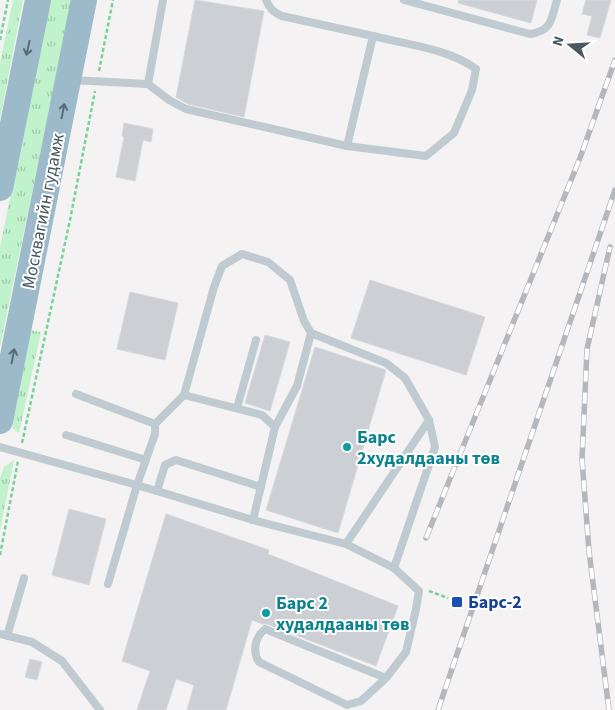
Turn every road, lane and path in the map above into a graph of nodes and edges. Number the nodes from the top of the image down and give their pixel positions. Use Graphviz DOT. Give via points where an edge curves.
graph roads {
  1 [pos="8,0"];
  2 [pos="38,0"];
  3 [pos="84,0"];
  4 [pos="113,0"];
  5 [pos="164,0"];
  6 [pos="266,0"];
  7 [pos="404,0"];
  8 [pos="557,0"];
  9 [pos="373,36"];
  10 [pos="0,40"];
  11 [pos="69,80"];
  12 [pos="97,82"];
  13 [pos="148,84"];
  14 [pos="347,146"];
  15 [pos="3,155"];
  16 [pos="0,188"];
  17 [pos="311,333"];
  18 [pos="256,340"];
  19 [pos="76,394"];
  20 [pos="184,395"];
  21 [pos="237,408"];
  22 [pos="429,420"];
  23 [pos="0,421"];
  24 [pos="155,424"];
  25 [pos="275,427"];
  26 [pos="66,435"];
  27 [pos="0,447"];
  28 [pos="20,453"];
  29 [pos="146,460"];
  30 [pos="137,485"];
  31 [pos="261,487"];
  32 [pos="157,490"];
  33 [pos="253,520"];
  34 [pos="346,544"];
  35 [pos="0,555"];
  36 [pos="394,568"];
  37 [pos="24,578"];
  38 [pos="108,584"];
  39 [pos="418,591"];
  40 [pos="448,598"];
  41 [pos="4,635"];
  42 [pos="386,678"];
  43 [pos="100,710"];
  1 -- 10 [label="path"];
  2 -- 15 [label="highway, one-way"];
  3 -- 11 [label="highway, Москвагийн гудамж"];
  4 -- 12 [label="path"];
  5 -- 13 [label="lane"];
  6 -- 9 [label="lane" via="273,12 282,16"];
  7 -- 8 [label="lane" via="530,34 547,27"];
  9 -- 14 [label="lane"];
  9 -- 14 [label="lane" via="444,53 468,63 476,69 472,90 454,133 426,156"];
  11 -- 12 [label="lane"];
  23 -- 11 [label="highway, Москвагийн гудамж, one-way"];
  12 -- 13 [label="lane"];
  12 -- 28 [label="path"];
  13 -- 14 [label="lane" via="186,109"];
  15 -- 16 [label="highway"];
  17 -- 20 [label="lane" via="290,280 268,262 242,254 222,266"];
  17 -- 22 [label="lane" via="386,363 405,378"];
  17 -- 25 [label="lane" via="297,386"];
  18 -- 21 [label="lane"];
  19 -- 24 [label="lane"];
  20 -- 21 [label="lane"];
  20 -- 24 [label="lane"];
  21 -- 25 [label="lane" via="262,415"];
  22 -- 34 [label="lane"];
  22 -- 36 [label="lane" via="435,447"];
  24 -- 29 [label="lane"];
  25 -- 31 [label="lane"];
  26 -- 29 [label="lane"];
  27 -- 28 [label="lane"];
  28 -- 30 [label="lane"];
  28 -- 35 [label="path"];
  29 -- 30 [label="lane"];
  30 -- 32 [label="lane"];
  30 -- 38 [label="lane"];
  31 -- 32 [label="lane" via="176,460 165,465"];
  31 -- 33 [label="lane"];
  32 -- 33 [label="lane"];
  33 -- 34 [label="lane"];
  34 -- 36 [label="lane"];
  36 -- 39 [label="lane"];
  37 -- 41 [label="lane"];
  39 -- 40 [label="path" via="422,589"];
  39 -- 42 [label="lane" via="406,652"];
  41 -- 43 [label="lane" via="32,642 62,661"];
  42 -- 42 [label="lane" via="265,629 259,633 255,647 259,662 347,705 361,701"];
}
